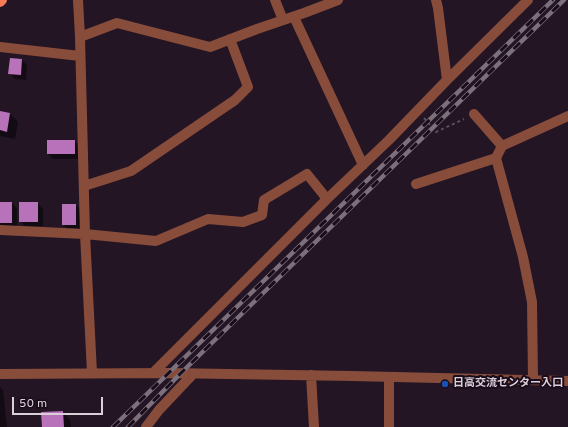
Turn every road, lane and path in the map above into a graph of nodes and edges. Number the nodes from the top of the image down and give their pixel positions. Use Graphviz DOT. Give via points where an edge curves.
graph roads {
  1 [pos="78,0"];
  2 [pos="275,0"];
  3 [pos="338,0"];
  4 [pos="436,0"];
  5 [pos="528,0"];
  6 [pos="294,16"];
  7 [pos="283,20"];
  8 [pos="80,37"];
  9 [pos="230,39"];
  10 [pos="0,48"];
  11 [pos="80,56"];
  12 [pos="447,80"];
  13 [pos="474,114"];
  14 [pos="568,116"];
  15 [pos="423,118"];
  16 [pos="502,146"];
  17 [pos="496,158"];
  18 [pos="363,165"];
  19 [pos="416,184"];
  20 [pos="84,186"];
  21 [pos="327,200"];
  22 [pos="0,230"];
  23 [pos="85,234"];
  24 [pos="92,373"];
  25 [pos="153,373"];
  26 [pos="0,374"];
  27 [pos="193,374"];
  28 [pos="311,376"];
  29 [pos="389,376"];
  30 [pos="533,379"];
  31 [pos="568,381"];
  32 [pos="146,427"];
  33 [pos="314,427"];
  34 [pos="389,427"];
  1 -- 8 [label="street"];
  2 -- 7 [label="street"];
  3 -- 6 [label="street"];
  4 -- 12 [label="street"];
  5 -- 12 [label="street"];
  6 -- 7 [label="street"];
  6 -- 18 [label="street"];
  7 -- 9 [label="street"];
  8 -- 9 [label="street" via="118,23 210,47"];
  8 -- 11 [label="street"];
  9 -- 20 [label="street" via="248,87 235,100 131,171"];
  10 -- 11 [label="street"];
  11 -- 20 [label="street"];
  12 -- 18 [label="street"];
  13 -- 15 [label="path" via="436,132"];
  13 -- 16 [label="street"];
  14 -- 16 [label="street"];
  16 -- 17 [label="street"];
  17 -- 19 [label="street"];
  17 -- 30 [label="street" via="523,257 532,302"];
  18 -- 21 [label="street"];
  20 -- 23 [label="street"];
  21 -- 23 [label="street" via="307,174 264,200 262,214 243,222 208,219 156,241"];
  21 -- 25 [label="street"];
  22 -- 23 [label="street"];
  23 -- 24 [label="street"];
  24 -- 25 [label="street"];
  24 -- 26 [label="street"];
  25 -- 27 [label="street"];
  27 -- 28 [label="street"];
  27 -- 32 [label="street"];
  28 -- 29 [label="street"];
  28 -- 33 [label="street"];
  29 -- 30 [label="street"];
  29 -- 34 [label="street"];
  30 -- 31 [label="street"];
}
